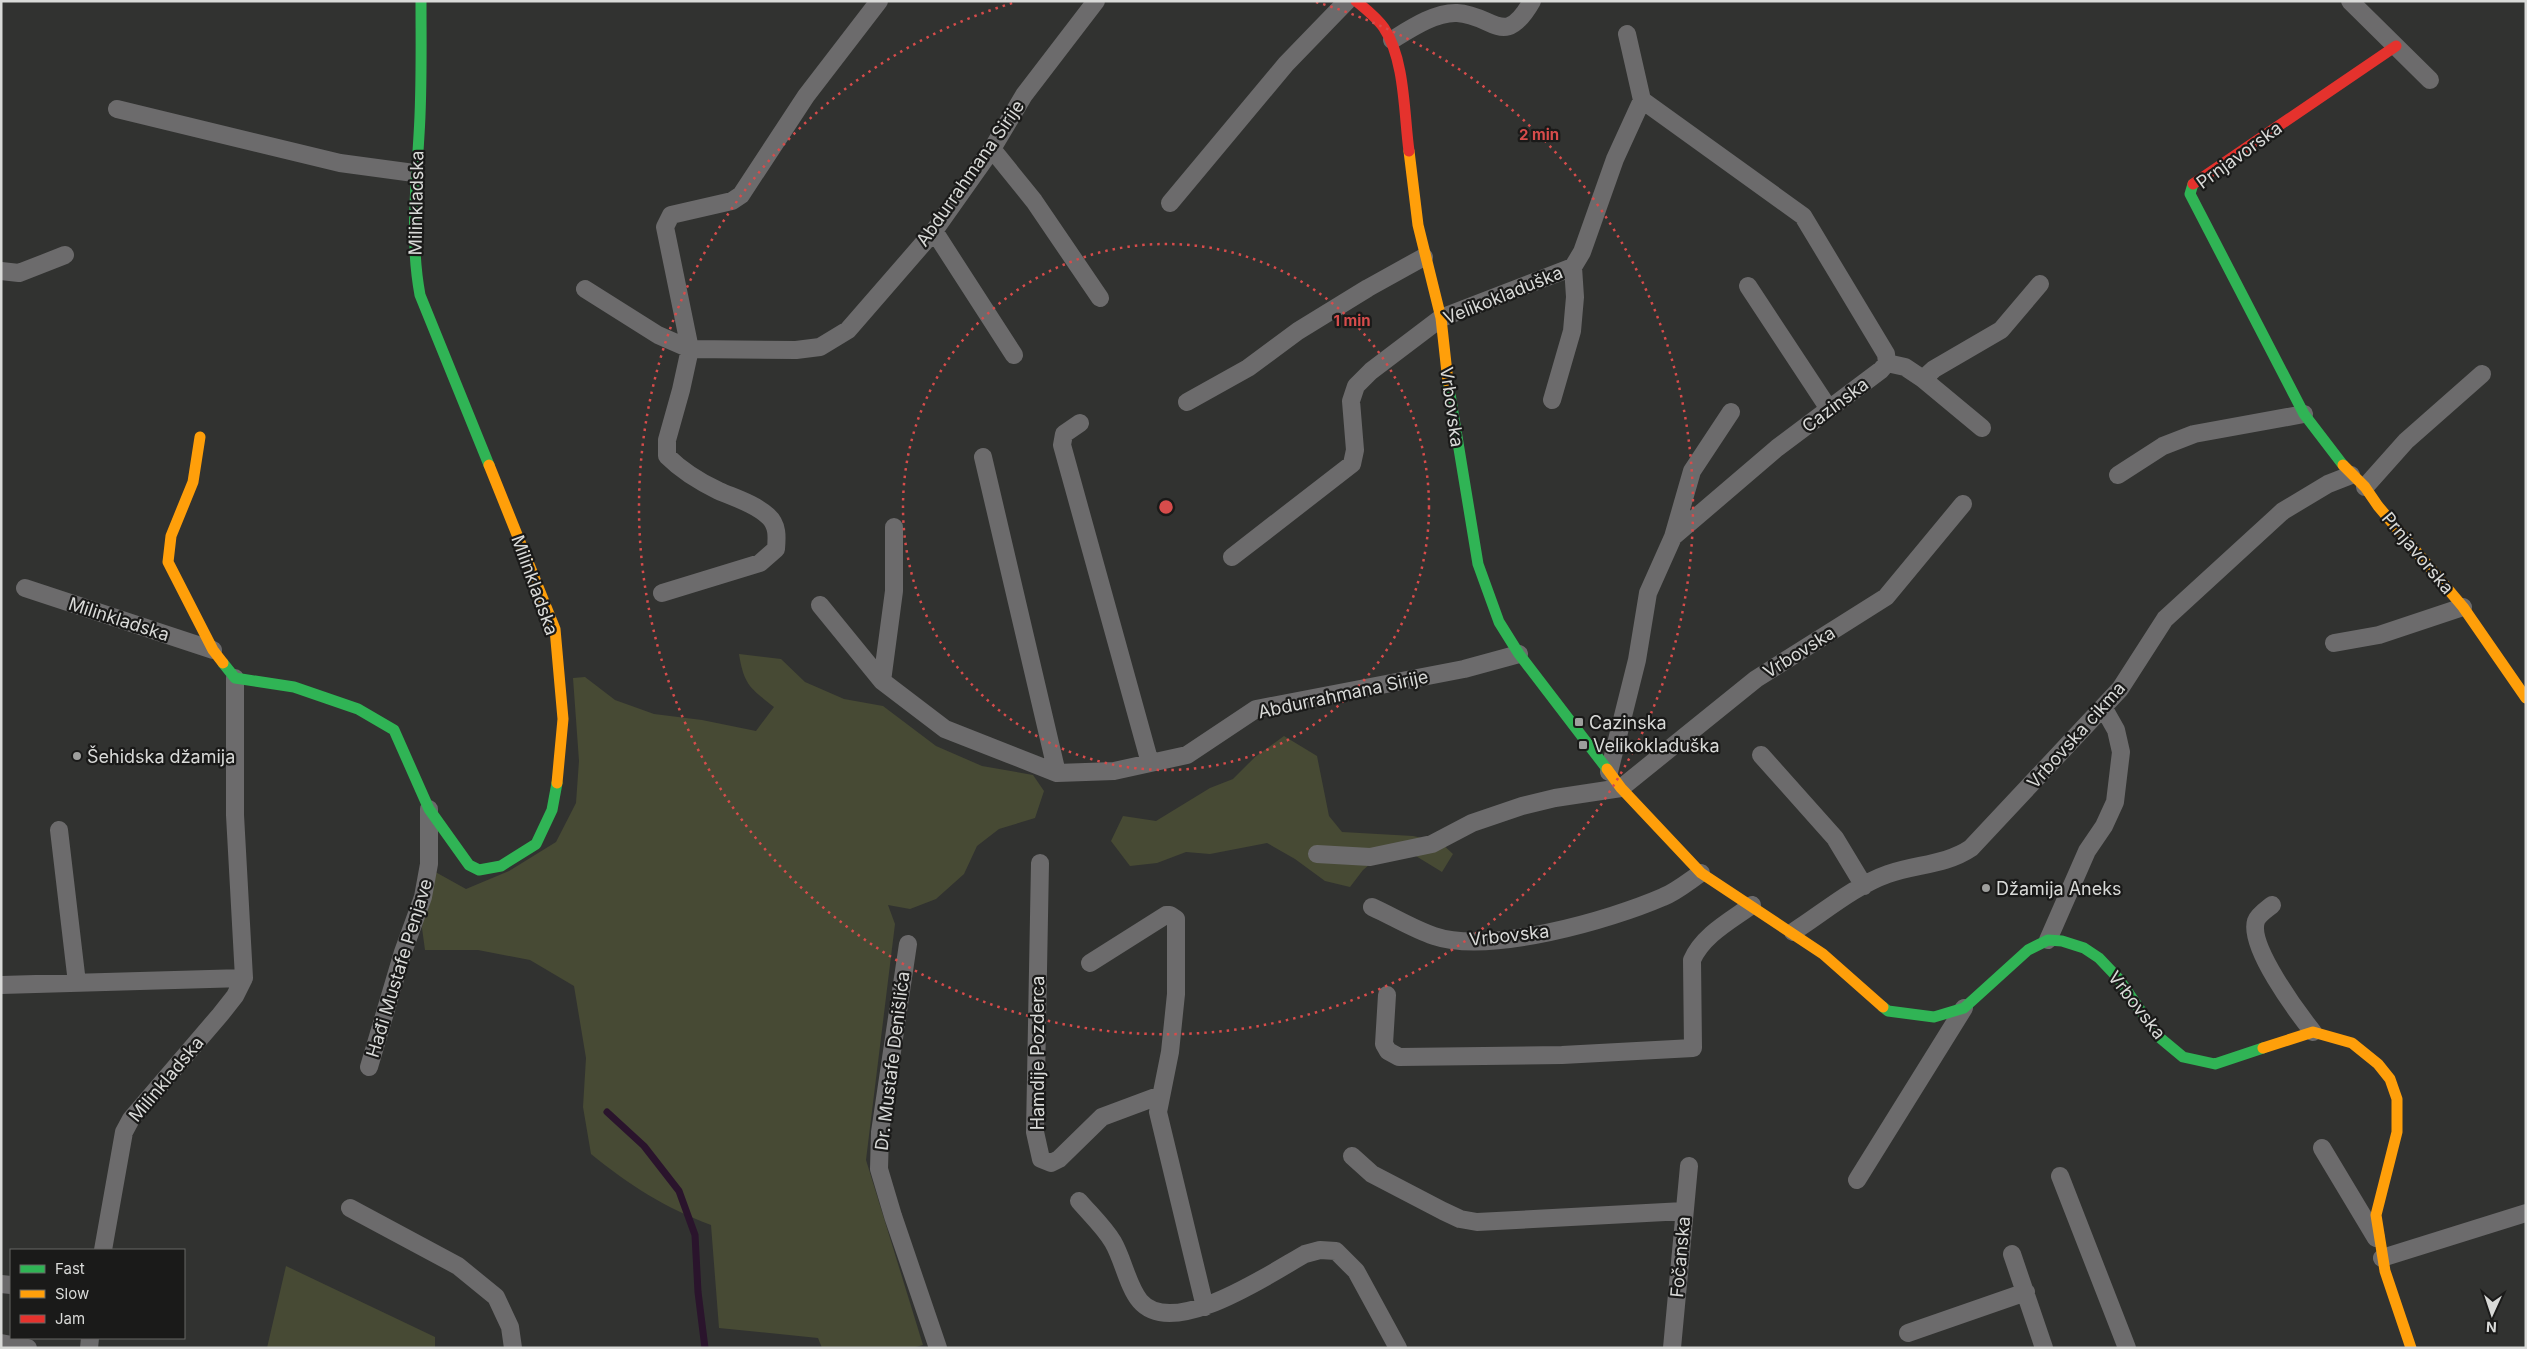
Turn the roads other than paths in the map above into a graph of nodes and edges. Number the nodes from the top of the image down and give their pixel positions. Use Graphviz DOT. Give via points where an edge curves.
graph roads {
  1 [pos="421,1"];
  2 [pos="879,1"];
  3 [pos="1096,1"];
  4 [pos="1348,1"];
  5 [pos="1356,1"];
  6 [pos="1532,1"];
  7 [pos="2350,1"];
  8 [pos="1627,34"];
  9 [pos="1392,40"];
  10 [pos="2396,46"];
  11 [pos="2430,80"];
  12 [pos="1642,100"];
  13 [pos="116,109"];
  14 [pos="992,149"];
  15 [pos="414,173"];
  16 [pos="1170,203"];
  17 [pos="934,231"];
  18 [pos="65,255"];
  19 [pos="1424,257"];
  20 [pos="1573,267"];
  21 [pos="1,271"];
  22 [pos="2040,284"];
  23 [pos="1748,286"];
  24 [pos="585,289"];
  25 [pos="1100,298"];
  26 [pos="1440,318"];
  27 [pos="690,349"];
  28 [pos="1014,355"];
  29 [pos="1887,363"];
  30 [pos="2482,374"];
  31 [pos="1923,379"];
  32 [pos="1552,400"];
  33 [pos="1187,402"];
  34 [pos="1829,409"];
  35 [pos="1731,412"];
  36 [pos="2304,414"];
  37 [pos="1080,423"];
  38 [pos="1982,428"];
  39 [pos="200,437"];
  40 [pos="983,457"];
  41 [pos="2350,474"];
  42 [pos="2118,475"];
  43 [pos="2365,487"];
  44 [pos="1963,504"];
  45 [pos="894,527"];
  46 [pos="1673,536"];
  47 [pos="1232,557"];
  48 [pos="25,588"];
  49 [pos="662,593"];
  50 [pos="820,605"];
  51 [pos="2463,607"];
  52 [pos="2334,642"];
  53 [pos="212,650"];
  54 [pos="1519,654"];
  55 [pos="236,678"];
  56 [pos="882,681"];
  57 [pos="2526,698"];
  58 [pos="2103,707"];
  59 [pos="1761,755"];
  60 [pos="1150,763"];
  61 [pos="1609,772"];
  62 [pos="1058,773"];
  63 [pos="1622,788"];
  64 [pos="429,809"];
  65 [pos="59,830"];
  66 [pos="1317,854"];
  67 [pos="1040,863"];
  68 [pos="1701,873"];
  69 [pos="1864,886"];
  70 [pos="2272,905"];
  71 [pos="1752,906"];
  72 [pos="1372,907"];
  73 [pos="1793,932"];
  74 [pos="2048,940"];
  75 [pos="908,944"];
  76 [pos="1090,964"];
  77 [pos="244,978"];
  78 [pos="77,983"];
  79 [pos="1,985"];
  80 [pos="1387,995"];
  81 [pos="1964,1008"];
  82 [pos="2313,1032"];
  83 [pos="369,1067"];
  84 [pos="1161,1095"];
  85 [pos="2322,1148"];
  86 [pos="1352,1156"];
  87 [pos="1689,1166"];
  88 [pos="2060,1176"];
  89 [pos="1857,1180"];
  90 [pos="1079,1201"];
  91 [pos="350,1208"];
  92 [pos="1684,1211"];
  93 [pos="2526,1214"];
  94 [pos="103,1249"];
  95 [pos="2381,1250"];
  96 [pos="2012,1254"];
  97 [pos="2026,1292"];
  98 [pos="1205,1306"];
  99 [pos="1908,1333"];
  100 [pos="1,1343"];
  101 [pos="28,1348"];
  102 [pos="512,1348"];
  103 [pos="938,1348"];
  104 [pos="1398,1348"];
  105 [pos="1672,1348"];
  106 [pos="2044,1348"];
  107 [pos="2127,1348"];
  108 [pos="2411,1348"];
  1 -- 15 [label="street, Milinkladska" via="420,114"];
  2 -- 27 [label="street" via="806,96 742,195 732,201 671,216 667,221 665,226"];
  3 -- 14 [label="street, Abdurrahmana Sirije" via="1024,95"];
  4 -- 16 [label="street" via="1286,64"];
  5 -- 9 [label="street, Vrbovska" via="1383,26"];
  6 -- 9 [label="street" via="1522,19 1509,27 1495,26 1456,13 1440,16"];
  7 -- 10 [label="street"];
  8 -- 12 [label="street"];
  9 -- 19 [label="street, Vrbovska" via="1405,109"];
  10 -- 11 [label="street"];
  10 -- 36 [label="street, Prnjavorska" via="2200,178 2190,194"];
  12 -- 20 [label="street, Velikokladuška" via="1615,160 1582,252"];
  12 -- 29 [label="street" via="1803,216 1886,354"];
  13 -- 15 [label="street" via="340,163"];
  14 -- 17 [label="street, Abdurrahmana Sirije"];
  14 -- 25 [label="street" via="1034,201"];
  15 -- 64 [label="street, Milinkladska" via="413,251 420,295 555,629 563,719 554,802 536,844 500,866 479,870 469,865"];
  17 -- 27 [label="street, Abdurrahmana Sirije" via="848,330 820,347 796,350"];
  17 -- 28 [label="street"];
  18 -- 21 [label="street" via="19,273"];
  19 -- 26 [label="street, Vrbovska"];
  19 -- 33 [label="street" via="1298,331 1248,368"];
  20 -- 26 [label="street, Velikokladuška"];
  20 -- 32 [label="street, Velikokladuška" via="1572,331"];
  22 -- 31 [label="street" via="2001,330 1934,369"];
  23 -- 34 [label="street"];
  24 -- 27 [label="street, Abdurrahmana Sirije" via="658,335"];
  26 -- 47 [label="street, Velikokladuška" via="1356,386 1351,401 1355,450 1352,464"];
  26 -- 54 [label="street, Vrbovska" via="1478,564 1499,622"];
  27 -- 49 [label="street" via="667,440 667,456 697,480 769,516 777,530 776,549 760,563"];
  29 -- 31 [label="street" via="1905,367"];
  29 -- 34 [label="street, Cazinska"];
  30 -- 43 [label="street" via="2406,441"];
  31 -- 38 [label="street"];
  34 -- 46 [label="street, Cazinska" via="1777,448"];
  35 -- 46 [label="street" via="1692,471"];
  36 -- 41 [label="street, Prnjavorska"];
  36 -- 42 [label="street" via="2194,434 2163,446"];
  37 -- 60 [label="street" via="1064,434 1062,445"];
  39 -- 53 [label="street, Milinkladska" via="188,497 166,546 168,562"];
  40 -- 62 [label="street"];
  41 -- 43 [label="street, Prnjavorska"];
  41 -- 58 [label="street, Vrbovska cikma" via="2283,511 2165,619 2120,689"];
  43 -- 51 [label="street, Prnjavorska"];
  44 -- 63 [label="street, Vrbovska" via="1886,598 1756,679"];
  45 -- 56 [label="street" via="894,591"];
  46 -- 61 [label="street, Cazinska" via="1648,593 1637,660"];
  48 -- 53 [label="street, Milinkladska"];
  50 -- 56 [label="street, Abdurrahmana Sirije"];
  51 -- 52 [label="street" via="2379,635"];
  51 -- 57 [label="street, Prnjavorska"];
  53 -- 55 [label="street, Milinkladska"];
  54 -- 60 [label="street, Abdurrahmana Sirije" via="1464,669 1256,709 1187,755"];
  54 -- 61 [label="street, Vrbovska"];
  55 -- 64 [label="street, Milinkladska" via="294,687 358,709 394,730"];
  55 -- 77 [label="street" via="235,815"];
  56 -- 62 [label="street, Abdurrahmana Sirije" via="946,729"];
  58 -- 69 [label="street, Vrbovska cikma" via="1971,848 1957,857 1888,874"];
  58 -- 74 [label="street" via="2116,730 2121,752 2115,802 2087,851"];
  59 -- 69 [label="street" via="1835,838"];
  60 -- 62 [label="street, Abdurrahmana Sirije" via="1114,771"];
  61 -- 63 [label="street, Vrbovska"];
  63 -- 66 [label="street" via="1522,806 1472,823 1432,844 1414,848 1370,857"];
  63 -- 68 [label="street, Vrbovska"];
  64 -- 83 [label="street, Hađi Mustafe Penjave" via="429,864 423,897"];
  65 -- 78 [label="street"];
  67 -- 84 [label="street, Hamdije Pozderca" via="1035,1132 1041,1159 1051,1163 1059,1159 1102,1116"];
  68 -- 71 [label="street, Vrbovska"];
  68 -- 72 [label="street, Vrbovska" via="1665,896 1594,921 1529,936 1477,942 1435,936"];
  69 -- 73 [label="street, Vrbovska cikma"];
  70 -- 82 [label="street" via="2256,919 2256,942"];
  71 -- 73 [label="street, Vrbovska"];
  71 -- 80 [label="street" via="1706,940 1692,960 1693,1048 1399,1057 1384,1044"];
  73 -- 81 [label="street, Vrbovska" via="1888,1011 1934,1017"];
  74 -- 81 [label="street, Vrbovska" via="2028,950"];
  74 -- 82 [label="street, Vrbovska" via="2084,948 2099,958 2118,978 2158,1037 2183,1057 2216,1064"];
  75 -- 103 [label="street, Dr. Mustafe Denišlića" via="883,1105 880,1169"];
  76 -- 84 [label="street" via="1166,915 1176,919 1176,994 1170,1052"];
  77 -- 78 [label="street"];
  77 -- 94 [label="street, Milinkladska" via="235,996 131,1119 124,1132"];
  78 -- 79 [label="street"];
  81 -- 89 [label="street, Vrbovska"];
  82 -- 95 [label="street" via="2352,1043 2378,1064 2390,1079 2397,1099 2398,1132 2376,1215"];
  84 -- 98 [label="street" via="1158,1112 1161,1130"];
  85 -- 95 [label="street"];
  86 -- 92 [label="street" via="1372,1174 1460,1219 1477,1222"];
  87 -- 92 [label="street, Fočanska"];
  88 -- 107 [label="street"];
  90 -- 98 [label="street" via="1113,1242 1139,1301 1154,1312 1175,1314"];
  91 -- 102 [label="street" via="458,1266 496,1297 510,1326"];
  92 -- 105 [label="street, Fočanska"];
  93 -- 95 [label="street"];
  95 -- 108 [label="street"];
  96 -- 97 [label="street"];
  97 -- 99 [label="street"];
  97 -- 106 [label="street"];
  98 -- 104 [label="street" via="1305,1254 1320,1250 1336,1251 1356,1271"];
  100 -- 101 [label="street"];
}
